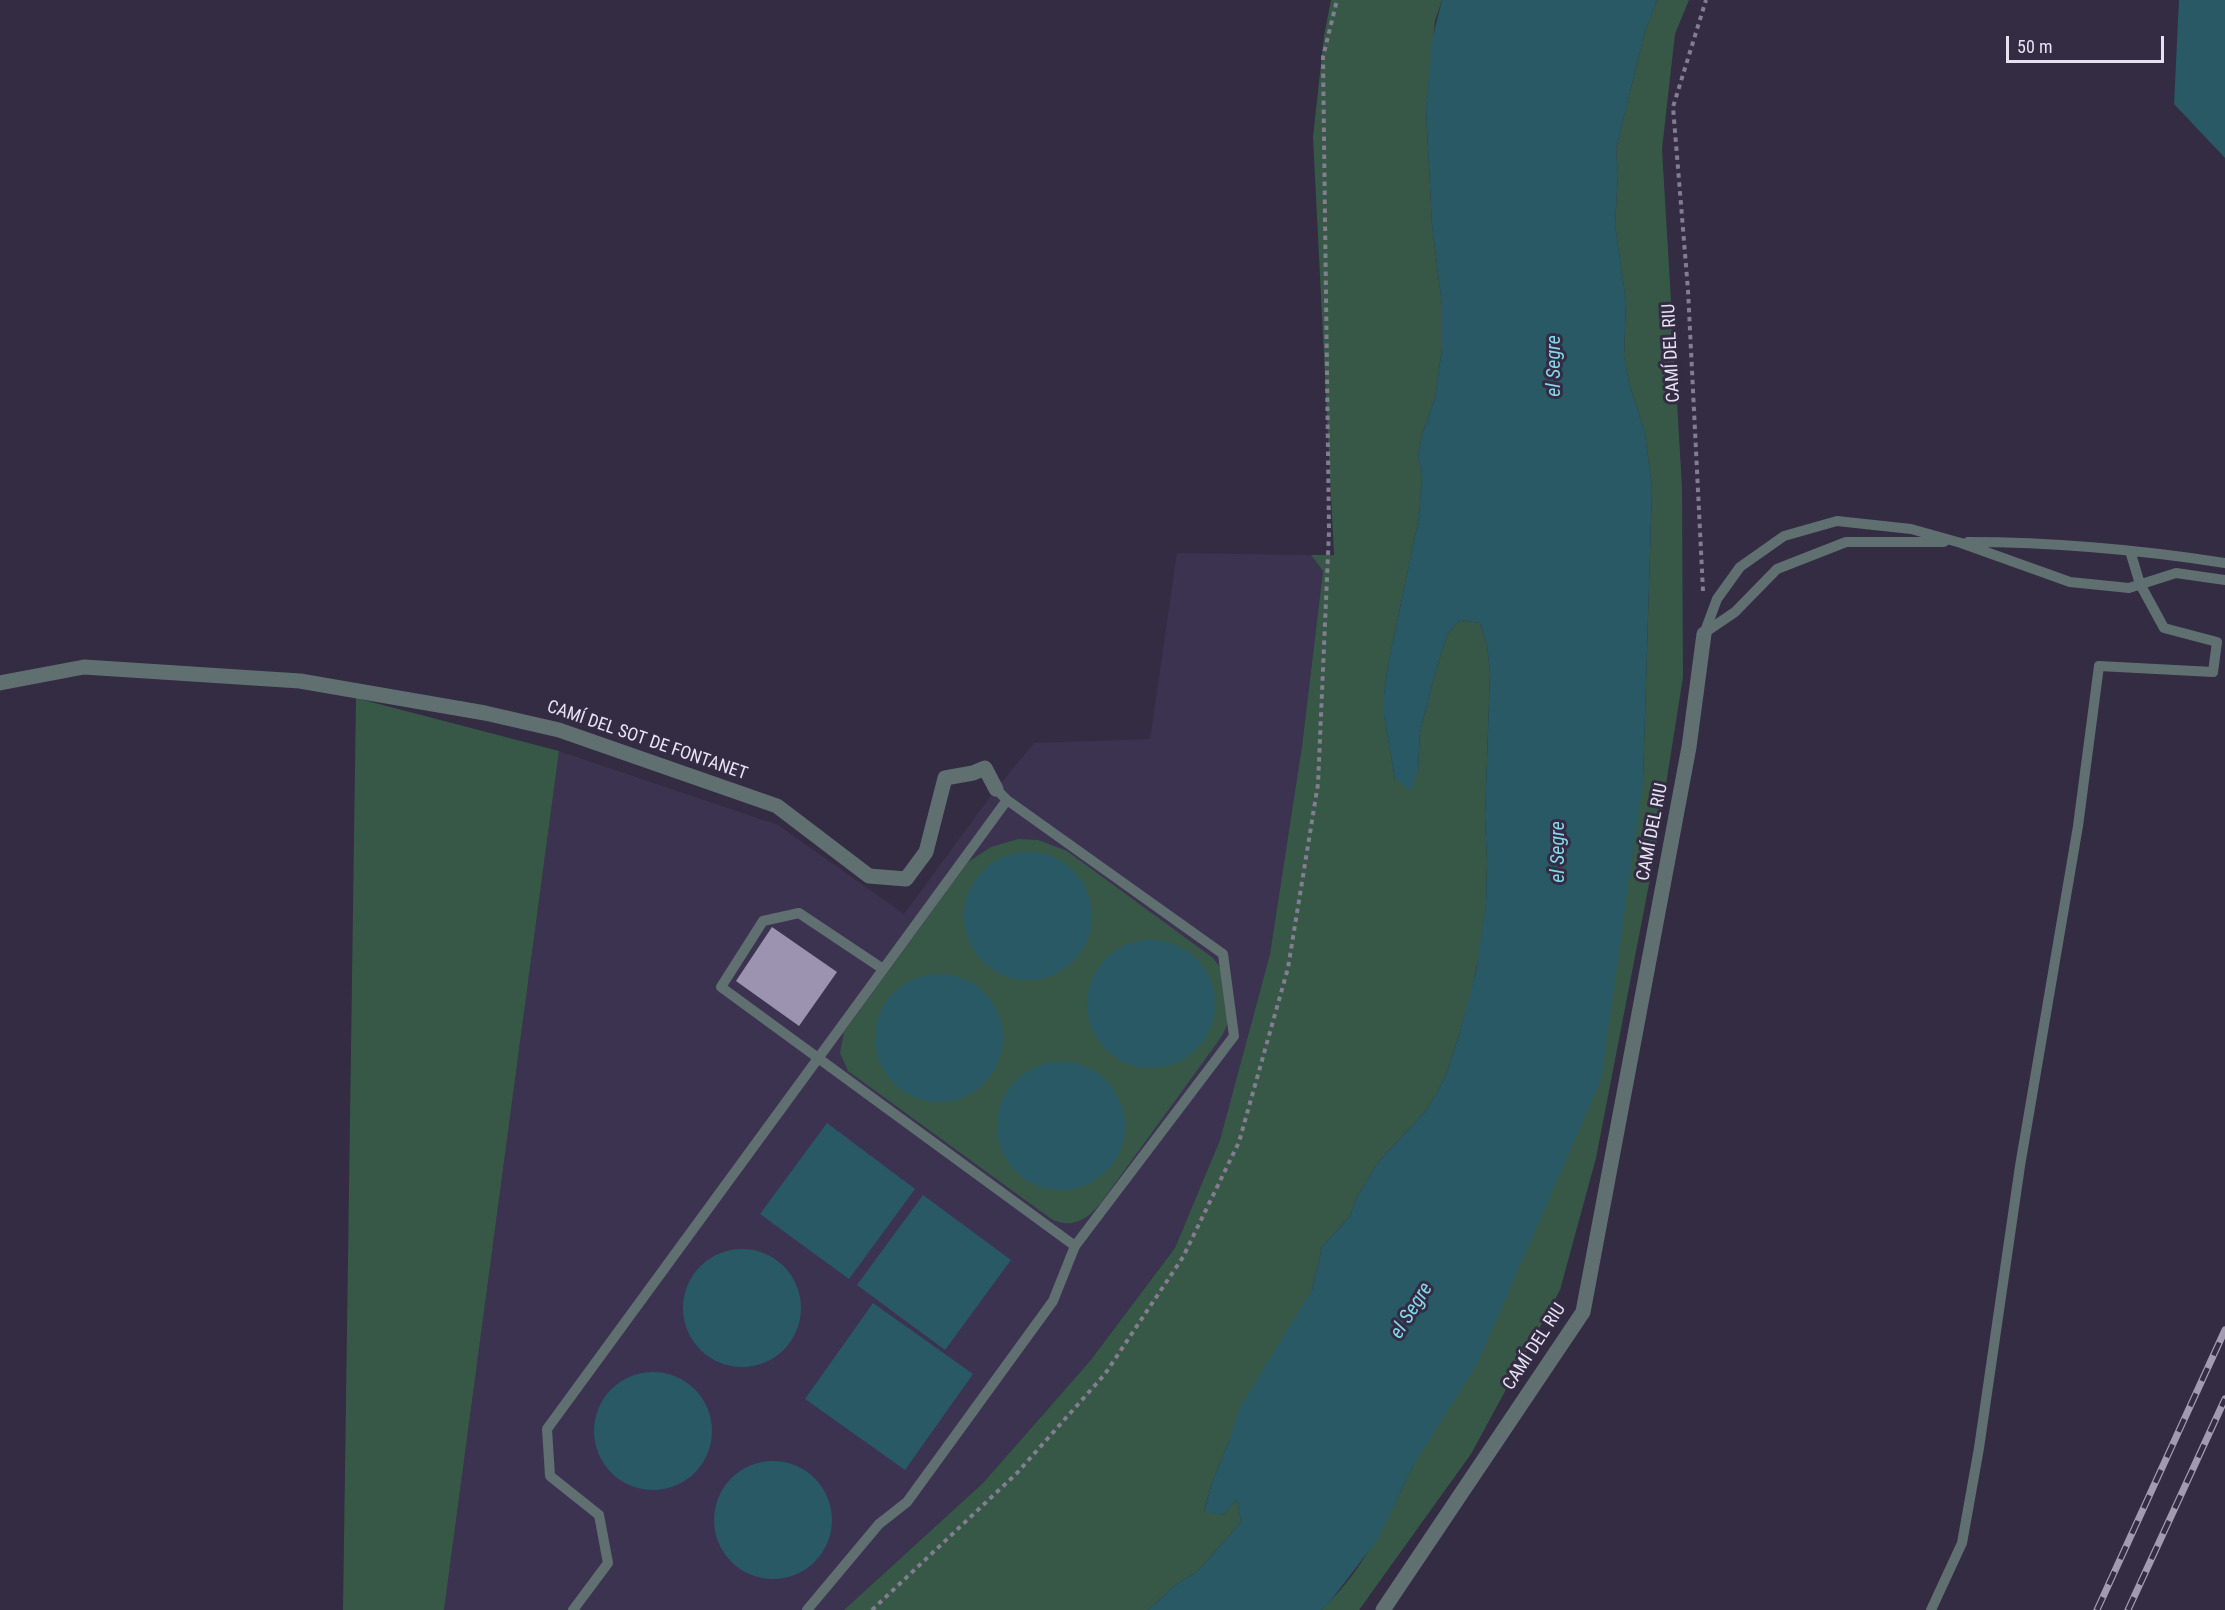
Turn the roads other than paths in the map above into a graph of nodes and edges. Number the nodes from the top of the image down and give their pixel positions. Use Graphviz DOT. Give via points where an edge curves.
graph roads {
  1 [pos="1961,543"];
  2 [pos="2130,551"];
  3 [pos="2225,563"];
  4 [pos="2225,580"];
  5 [pos="2140,584"];
  6 [pos="1704,634"];
  7 [pos="0,682"];
  8 [pos="1002,794"];
  9 [pos="883,969"];
  10 [pos="818,1058"];
  11 [pos="1075,1246"];
  12 [pos="573,1610"];
  13 [pos="807,1610"];
  14 [pos="1383,1610"];
  15 [pos="1931,1610"];
  1 -- 2 [label="lane"];
  1 -- 5 [label="lane" via="2070,582 2129,588"];
  1 -- 6 [label="lane" via="1846,542 1777,568 1735,612"];
  1 -- 6 [label="lane" via="1911,530 1837,521 1784,536 1740,567 1717,599"];
  2 -- 3 [label="lane"];
  2 -- 5 [label="lane"];
  4 -- 5 [label="lane" via="2176,573"];
  5 -- 15 [label="lane" via="2164,628 2217,642 2213,672 2099,666 2078,826 2020,1166 1964,1534"];
  6 -- 14 [label="street, CAMÍ DEL RIU" via="1689,747 1583,1312"];
  7 -- 8 [label="street, CAMÍ DEL SOT DE FONTANET" via="84,668 254,678 300,681 485,713 559,730 777,806 869,876 906,879 926,852 945,778 985,768"];
  8 -- 9 [label="lane"];
  8 -- 11 [label="lane" via="1223,954 1234,1036"];
  9 -- 10 [label="lane"];
  9 -- 10 [label="lane" via="799,913 763,921 722,987"];
  10 -- 11 [label="lane"];
  10 -- 12 [label="lane" via="547,1429 550,1476 599,1515 608,1563"];
  11 -- 13 [label="lane" via="1053,1302 907,1503 879,1524"];
}
